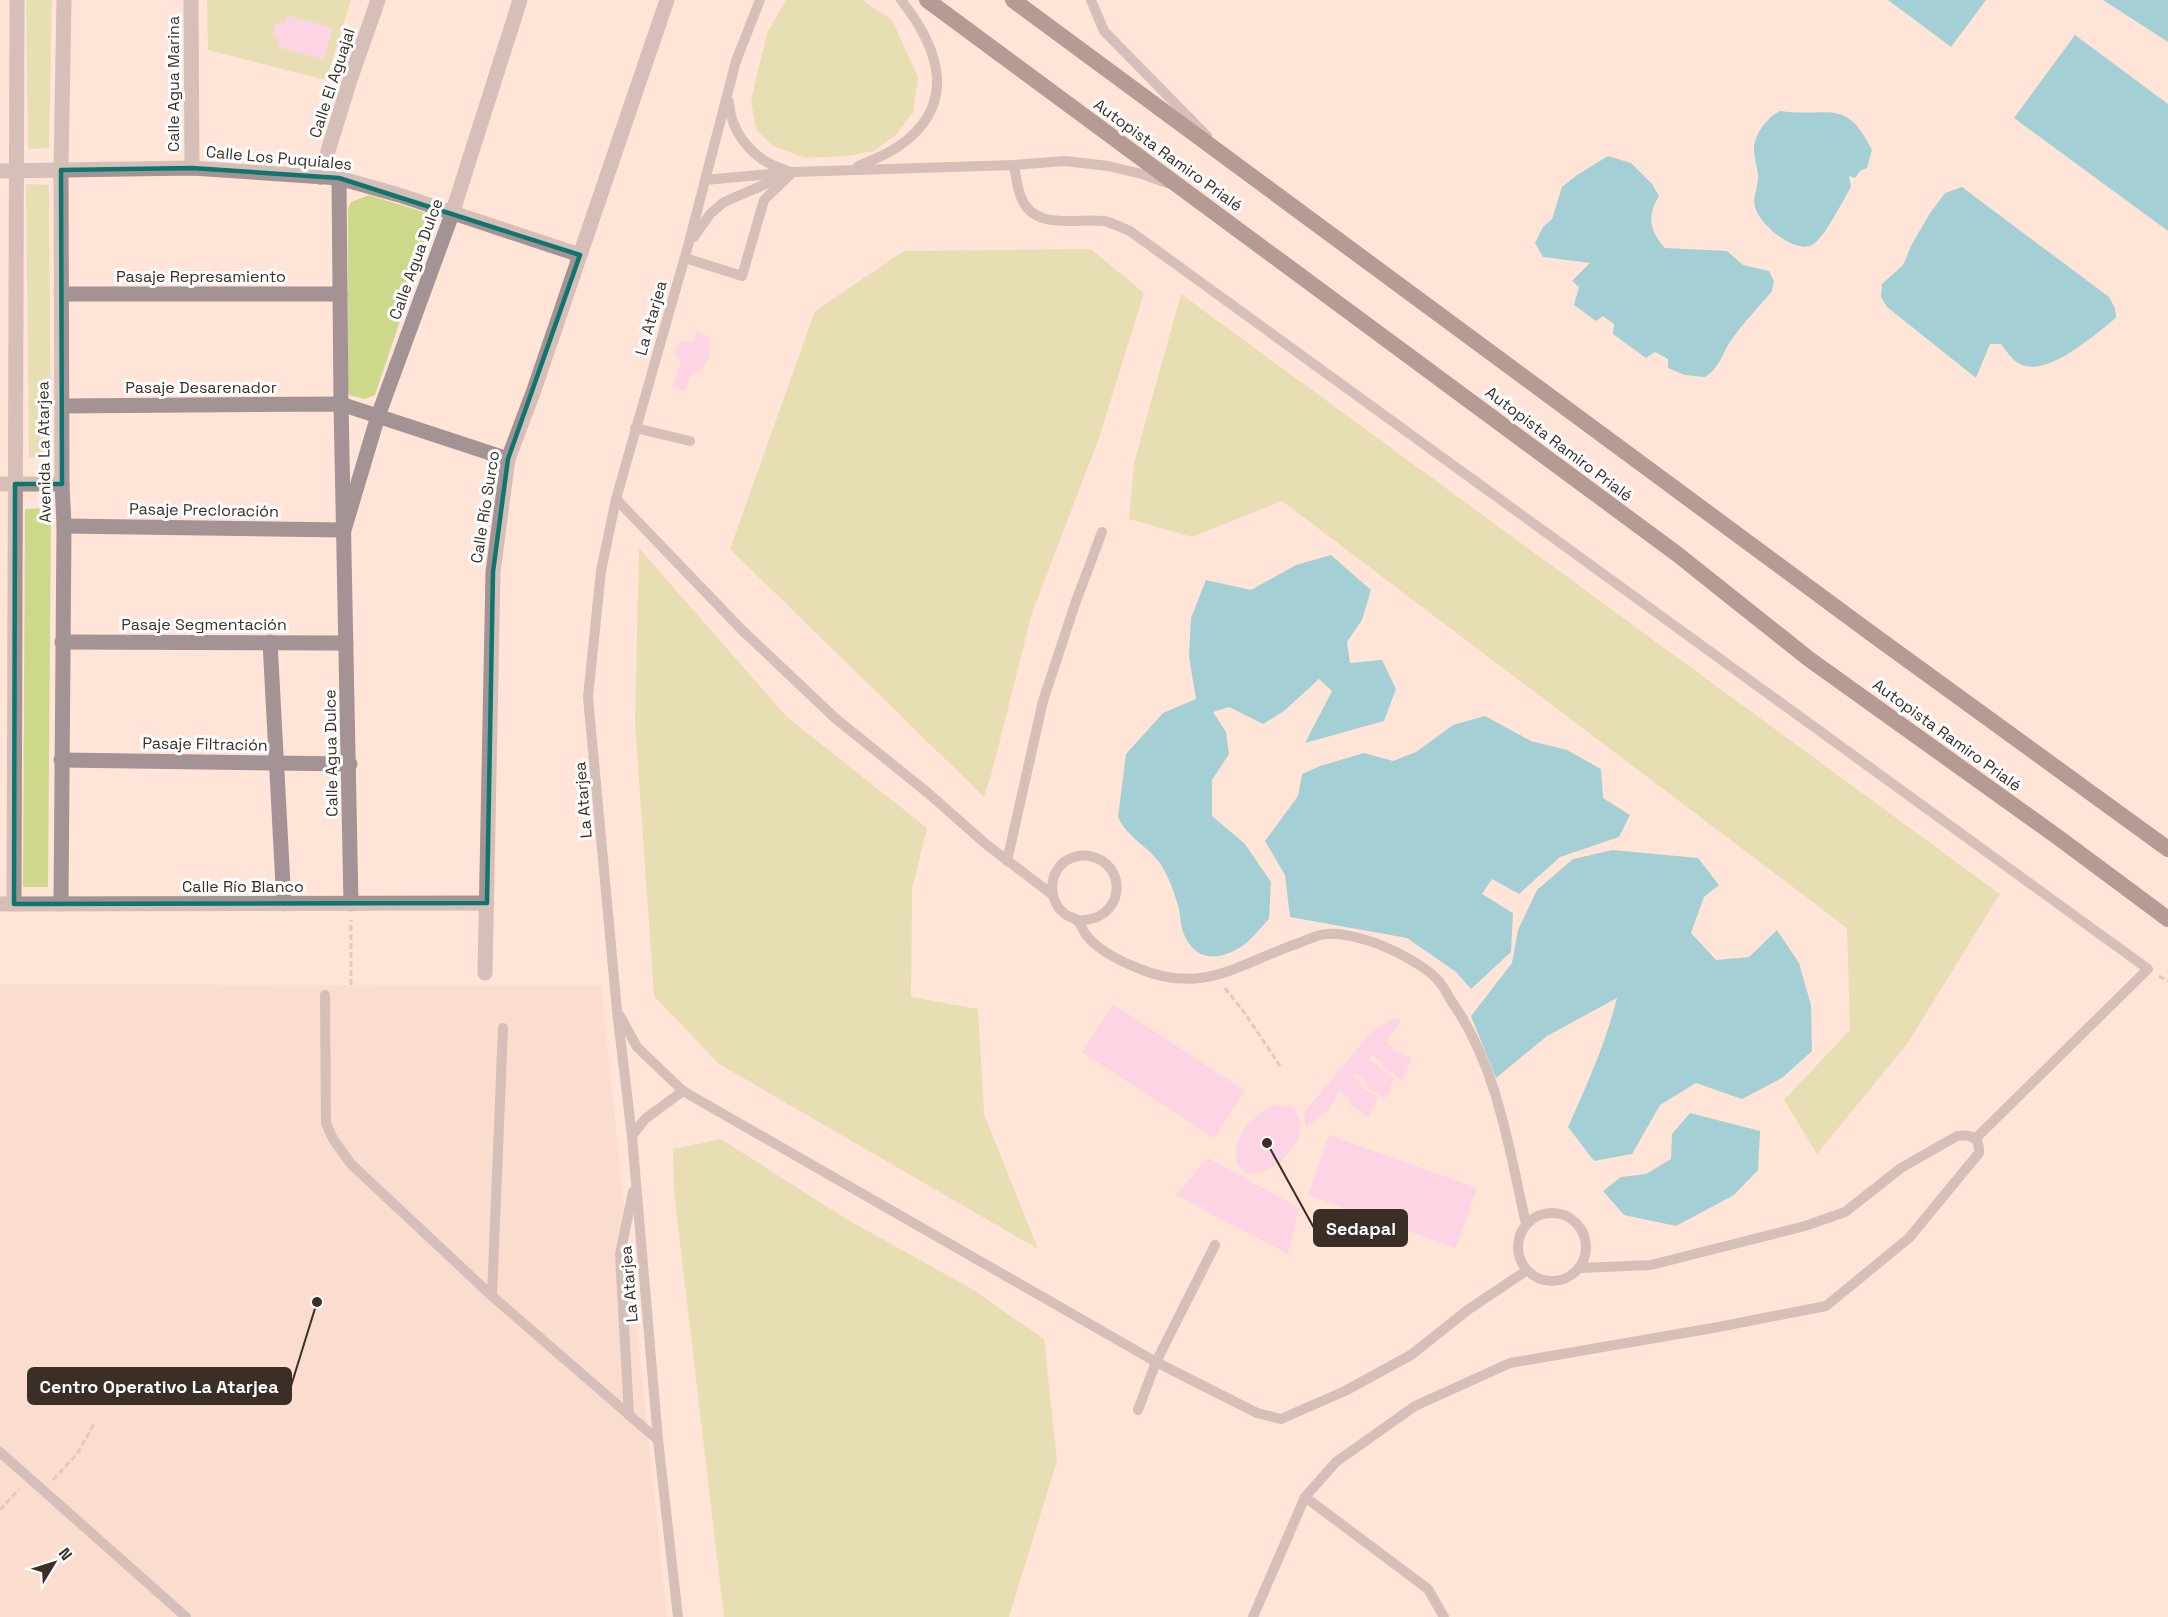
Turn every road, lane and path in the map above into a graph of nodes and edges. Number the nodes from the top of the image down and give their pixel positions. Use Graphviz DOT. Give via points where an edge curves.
graph roads {
  1 [pos="17,0"];
  2 [pos="64,0"];
  3 [pos="191,0"];
  4 [pos="378,0"];
  5 [pos="520,0"];
  6 [pos="667,0"];
  7 [pos="760,0"];
  8 [pos="901,0"];
  9 [pos="927,0"];
  10 [pos="1013,0"];
  11 [pos="1091,0"];
  12 [pos="729,93"];
  13 [pos="1235,164"];
  14 [pos="1014,165"];
  15 [pos="192,168"];
  16 [pos="852,169"];
  17 [pos="61,170"];
  18 [pos="0,171"];
  19 [pos="16,172"];
  20 [pos="793,172"];
  21 [pos="320,177"];
  22 [pos="339,178"];
  23 [pos="705,180"];
  24 [pos="1182,188"];
  25 [pos="452,214"];
  26 [pos="688,246"];
  27 [pos="580,255"];
  28 [pos="684,258"];
  29 [pos="61,294"];
  30 [pos="340,294"];
  31 [pos="341,404"];
  32 [pos="61,406"];
  33 [pos="378,416"];
  34 [pos="635,428"];
  35 [pos="690,441"];
  36 [pos="508,459"];
  37 [pos="7,484"];
  38 [pos="62,484"];
  39 [pos="616,499"];
  40 [pos="64,526"];
  41 [pos="344,530"];
  42 [pos="1102,532"];
  43 [pos="62,642"];
  44 [pos="270,642"];
  45 [pos="346,643"];
  46 [pos="61,760"];
  47 [pos="276,762"];
  48 [pos="350,764"];
  49 [pos="2168,849"];
  50 [pos="1007,861"];
  51 [pos="1053,895"];
  52 [pos="351,903"];
  53 [pos="487,903"];
  54 [pos="7,904"];
  55 [pos="61,904"];
  56 [pos="284,904"];
  57 [pos="2168,919"];
  58 [pos="1076,920"];
  59 [pos="485,973"];
  60 [pos="1218,976"];
  61 [pos="351,985"];
  62 [pos="325,994"];
  63 [pos="617,1011"];
  64 [pos="503,1028"];
  65 [pos="1280,1066"];
  66 [pos="683,1091"];
  67 [pos="632,1136"];
  68 [pos="1976,1138"];
  69 [pos="636,1182"];
  70 [pos="1526,1224"];
  71 [pos="1215,1245"];
  72 [pos="1580,1268"];
  73 [pos="1526,1271"];
  74 [pos="492,1296"];
  75 [pos="1156,1362"];
  76 [pos="1138,1410"];
  77 [pos="629,1415"];
  78 [pos="94,1424"];
  79 [pos="658,1440"];
  80 [pos="0,1452"];
  81 [pos="29,1477"];
  82 [pos="44,1491"];
  83 [pos="1305,1497"];
  84 [pos="0,1510"];
  85 [pos="186,1617"];
  86 [pos="678,1617"];
  87 [pos="1253,1617"];
  88 [pos="1444,1617"];
  1 -- 19 [label="street, Avenida La Atarjea"];
  2 -- 17 [label="street, Avenida La Atarjea"];
  3 -- 15 [label="street, Calle Agua Marina"];
  4 -- 21 [label="street, Calle El Aguajal"];
  5 -- 25 [label="street, Calle Agua Dulce"];
  6 -- 27 [label="street, Calle Río Surco"];
  7 -- 12 [label="lane, La Atarjea" via="742,41"];
  8 -- 16 [label="lane" via="920,26 934,57 937,90 928,115 909,139"];
  9 -- 24 [label="highway, Autopista Ramiro Prialé"];
  10 -- 13 [label="highway, Autopista Ramiro Prialé"];
  11 -- 13 [label="lane" via="1104,30"];
  12 -- 20 [label="lane" via="734,125 751,150 776,167"];
  12 -- 23 [label="lane, La Atarjea"];
  13 -- 49 [label="highway, Autopista Ramiro Prialé"];
  14 -- 16 [label="lane"];
  14 -- 24 [label="lane" via="1065,161 1108,166"];
  14 -- 68 [label="lane" via="1021,198 1037,217 1048,221 1107,222 1130,231 2148,969"];
  15 -- 17 [label="street, Calle Los Puquiales"];
  15 -- 21 [label="street, Calle Los Puquiales"];
  16 -- 20 [label="lane"];
  17 -- 19 [label="street, Calle Los Puquiales"];
  17 -- 29 [label="street, Avenida La Atarjea"];
  18 -- 19 [label="street, Calle Los Puquiales"];
  19 -- 37 [label="street, Avenida La Atarjea"];
  20 -- 23 [label="lane"];
  20 -- 26 [label="lane" via="724,202 710,213"];
  20 -- 28 [label="lane" via="764,200 742,276"];
  21 -- 22 [label="street, Calle Los Puquiales"];
  22 -- 25 [label="street, Calle Los Puquiales"];
  22 -- 30 [label="street, Calle Agua Dulce"];
  23 -- 26 [label="lane, La Atarjea"];
  24 -- 57 [label="highway, Autopista Ramiro Prialé" via="1677,554 1809,659"];
  25 -- 27 [label="street, Calle Los Puquiales"];
  25 -- 33 [label="street, Calle Agua Dulce"];
  26 -- 28 [label="lane, La Atarjea"];
  27 -- 36 [label="street, Calle Río Surco"];
  28 -- 34 [label="lane, La Atarjea"];
  29 -- 30 [label="street, Pasaje Represamiento"];
  29 -- 32 [label="street, Avenida La Atarjea"];
  30 -- 31 [label="street, Calle Agua Dulce"];
  31 -- 32 [label="street, Pasaje Desarenador"];
  31 -- 33 [label="street, Pasaje Desarenador"];
  31 -- 41 [label="street, Calle Agua Dulce"];
  32 -- 38 [label="street, Avenida La Atarjea"];
  33 -- 36 [label="street, Pasaje Desarenador"];
  33 -- 41 [label="street, Calle Agua Dulce"];
  34 -- 35 [label="lane"];
  34 -- 39 [label="lane, La Atarjea"];
  36 -- 53 [label="street, Calle Río Surco" via="493,572"];
  37 -- 38 [label="street"];
  37 -- 54 [label="street, Avenida La Atarjea"];
  38 -- 40 [label="street, Avenida La Atarjea"];
  39 -- 50 [label="lane" via="741,629 835,718"];
  39 -- 63 [label="lane, La Atarjea" via="601,571 588,698"];
  40 -- 41 [label="street, Pasaje Precloración"];
  40 -- 43 [label="street, Avenida La Atarjea"];
  41 -- 45 [label="street, Calle Agua Dulce"];
  42 -- 50 [label="lane" via="1043,701"];
  43 -- 44 [label="street, Pasaje Segmentación"];
  43 -- 46 [label="street, Avenida La Atarjea"];
  44 -- 45 [label="street, Pasaje Segmentación"];
  44 -- 47 [label="street"];
  45 -- 48 [label="street, Calle Agua Dulce"];
  46 -- 47 [label="street, Pasaje Filtración"];
  46 -- 55 [label="street, Avenida La Atarjea"];
  47 -- 48 [label="street, Pasaje Filtración"];
  47 -- 56 [label="street"];
  48 -- 52 [label="street, Calle Agua Dulce"];
  50 -- 51 [label="lane"];
  51 -- 58 [label="lane" via="1057,906"];
  51 -- 58 [label="lane" via="1055,875 1068,860 1089,856 1108,865 1116,884 1113,904 1097,918"];
  52 -- 53 [label="street, Calle Río Blanco"];
  52 -- 56 [label="street, Calle Río Blanco"];
  52 -- 61 [label="path"];
  53 -- 59 [label="street, Calle Río Surco"];
  54 -- 55 [label="street, Calle Río Blanco"];
  55 -- 56 [label="street, Calle Río Blanco"];
  58 -- 60 [label="lane" via="1088,937 1113,956 1140,969 1160,976 1192,979"];
  60 -- 65 [label="path"];
  60 -- 70 [label="lane" via="1326,934 1377,943 1398,952 1437,979 1465,1020 1488,1074 1501,1110"];
  62 -- 74 [label="lane" via="326,1123 333,1139 351,1164"];
  63 -- 66 [label="lane" via="637,1047"];
  63 -- 67 [label="lane, La Atarjea"];
  64 -- 74 [label="lane"];
  66 -- 67 [label="lane" via="645,1119"];
  66 -- 75 [label="lane"];
  67 -- 69 [label="lane, La Atarjea"];
  68 -- 72 [label="lane" via="1967,1134 1957,1136 1901,1168 1845,1212 1805,1226 1651,1265"];
  68 -- 83 [label="lane" via="1979,1153 1909,1238 1826,1306 1510,1363 1415,1406 1336,1462"];
  69 -- 77 [label="lane" via="620,1254"];
  69 -- 79 [label="lane, La Atarjea"];
  70 -- 72 [label="lane" via="1538,1215 1553,1212 1567,1216 1586,1239 1586,1254"];
  70 -- 73 [label="lane" via="1517,1247"];
  71 -- 75 [label="lane"];
  72 -- 73 [label="lane" via="1569,1278 1554,1282"];
  73 -- 75 [label="lane" via="1411,1355 1345,1391 1281,1419 1257,1413"];
  74 -- 77 [label="lane"];
  75 -- 76 [label="lane"];
  77 -- 79 [label="lane"];
  78 -- 82 [label="path" via="77,1454"];
  79 -- 86 [label="lane, La Atarjea"];
  80 -- 81 [label="lane"];
  81 -- 82 [label="lane"];
  81 -- 84 [label="path"];
  82 -- 85 [label="lane"];
  83 -- 87 [label="lane"];
  83 -- 88 [label="lane" via="1428,1589"];
}
